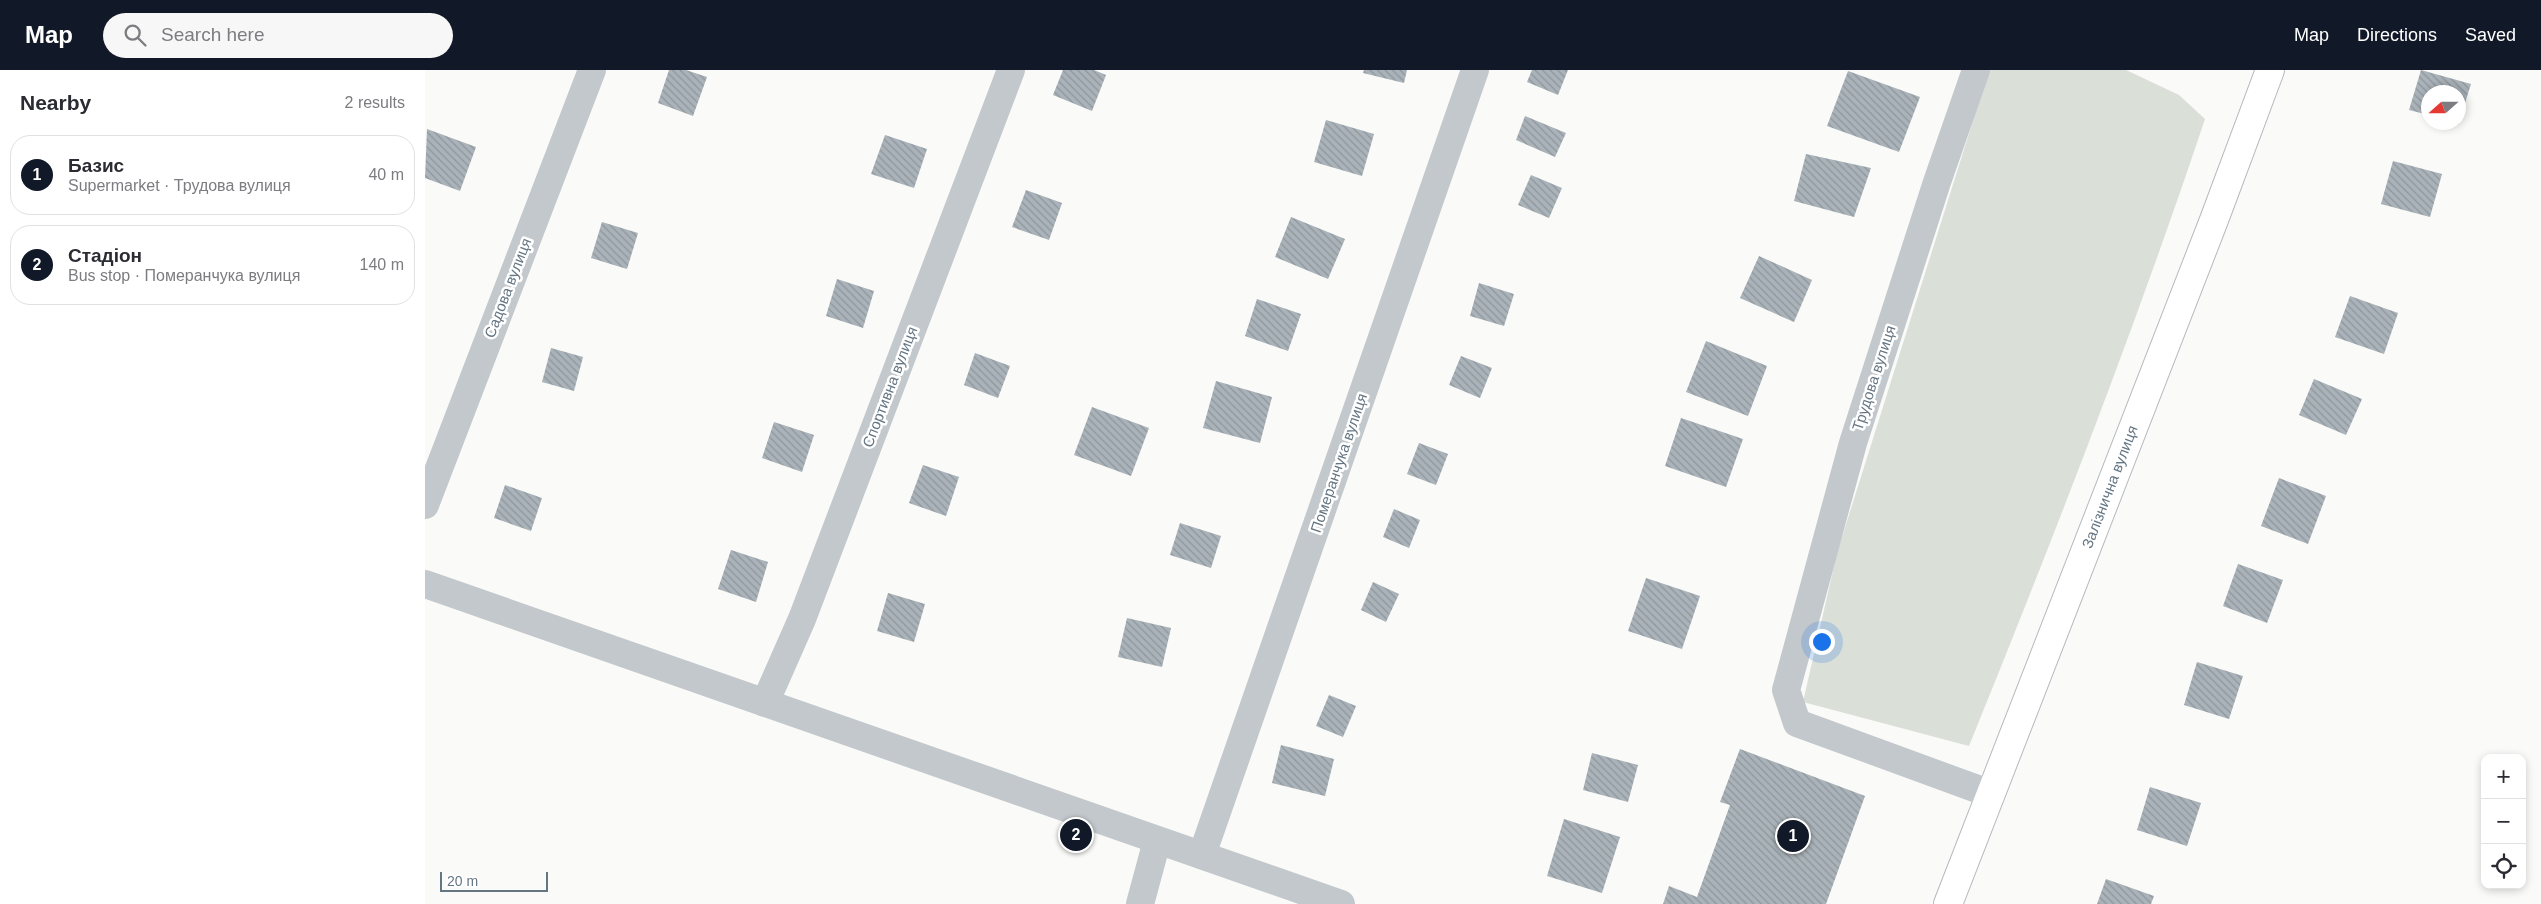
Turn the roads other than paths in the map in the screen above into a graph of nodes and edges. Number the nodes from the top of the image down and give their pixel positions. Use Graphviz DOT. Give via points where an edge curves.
graph roads {
  1 [pos="592,70"];
  2 [pos="1011,70"];
  3 [pos="1475,70"];
  4 [pos="1976,70"];
  5 [pos="2270,70"];
  6 [pos="425,505"];
  7 [pos="425,584"];
  8 [pos="765,703"];
  9 [pos="1991,794"];
  10 [pos="1157,841"];
  11 [pos="1202,855"];
  12 [pos="1140,904"];
  13 [pos="1341,904"];
  14 [pos="1948,904"];
  1 -- 6 [label="street, Садова вулиця"];
  2 -- 8 [label="street, Спортивна вулиця" via="802,619"];
  3 -- 11 [label="street, Померанчука вулиця"];
  4 -- 9 [label="street, Трудова вулиця" via="1853,443 1786,690 1797,723"];
  5 -- 9 [label="main road, Залізнична вулиця"];
  7 -- 8 [label="street"];
  8 -- 10 [label="street"];
  9 -- 14 [label="main road, Залізнична вулиця"];
  10 -- 11 [label="street"];
  10 -- 12 [label="street"];
  11 -- 13 [label="street"];
}
